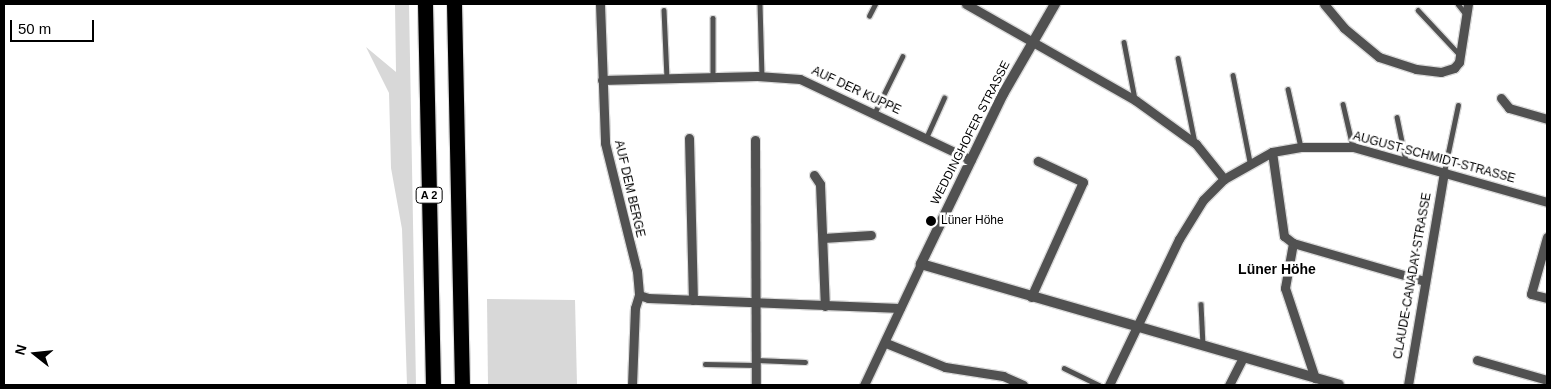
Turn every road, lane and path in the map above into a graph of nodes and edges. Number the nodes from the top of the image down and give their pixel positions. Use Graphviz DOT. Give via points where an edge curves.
graph roads {
  1 [pos="425,4"];
  2 [pos="454,4"];
  3 [pos="600,4"];
  4 [pos="760,4"];
  5 [pos="875,4"];
  6 [pos="966,4"];
  7 [pos="1055,4"];
  8 [pos="1324,4"];
  9 [pos="1458,4"];
  10 [pos="1468,4"];
  11 [pos="664,10"];
  12 [pos="1418,10"];
  13 [pos="1466,14"];
  14 [pos="869,16"];
  15 [pos="712,18"];
  16 [pos="1033,42"];
  17 [pos="1124,42"];
  18 [pos="1460,55"];
  19 [pos="902,57"];
  20 [pos="1178,58"];
  21 [pos="1233,75"];
  22 [pos="762,76"];
  23 [pos="713,77"];
  24 [pos="667,78"];
  25 [pos="602,80"];
  26 [pos="1288,89"];
  27 [pos="944,98"];
  28 [pos="1501,98"];
  29 [pos="1135,100"];
  30 [pos="1343,104"];
  31 [pos="1458,105"];
  32 [pos="874,114"];
  33 [pos="1397,117"];
  34 [pos="1547,119"];
  35 [pos="689,138"];
  36 [pos="926,138"];
  37 [pos="755,140"];
  38 [pos="1196,144"];
  39 [pos="1301,147"];
  40 [pos="1352,147"];
  41 [pos="1272,152"];
  42 [pos="971,160"];
  43 [pos="1038,161"];
  44 [pos="1406,161"];
  45 [pos="1250,162"];
  46 [pos="1444,172"];
  47 [pos="814,175"];
  48 [pos="1224,180"];
  49 [pos="1547,202"];
  50 [pos="871,235"];
  51 [pos="1547,237"];
  52 [pos="823,238"];
  53 [pos="1293,243"];
  54 [pos="920,264"];
  55 [pos="1425,281"];
  56 [pos="639,295"];
  57 [pos="1031,297"];
  58 [pos="1547,298"];
  59 [pos="693,300"];
  60 [pos="757,302"];
  61 [pos="1201,304"];
  62 [pos="825,306"];
  63 [pos="900,308"];
  64 [pos="1136,326"];
  65 [pos="886,343"];
  66 [pos="1203,346"];
  67 [pos="1243,358"];
  68 [pos="1477,360"];
  69 [pos="756,362"];
  70 [pos="805,362"];
  71 [pos="705,364"];
  72 [pos="1064,368"];
  73 [pos="1315,378"];
  74 [pos="1547,380"];
  75 [pos="433,385"];
  76 [pos="462,385"];
  77 [pos="632,385"];
  78 [pos="756,385"];
  79 [pos="864,385"];
  80 [pos="1023,385"];
  81 [pos="1099,385"];
  82 [pos="1109,385"];
  83 [pos="1229,385"];
  84 [pos="1339,385"];
  85 [pos="1408,385"];
  1 -- 75 [label="highway, A 2"];
  2 -- 76 [label="highway, A 2"];
  3 -- 25 [label="street, AUF DEM BERGE"];
  4 -- 22 [label="lane"];
  5 -- 14 [label="lane"];
  6 -- 16 [label="street"];
  7 -- 16 [label="street, WEDDINGHOFER STRASSE"];
  8 -- 18 [label="street" via="1344,28 1379,57 1441,72 1454,68"];
  9 -- 13 [label="lane"];
  10 -- 13 [label="street"];
  11 -- 24 [label="lane"];
  12 -- 18 [label="lane"];
  13 -- 18 [label="street"];
  15 -- 23 [label="lane"];
  16 -- 29 [label="street"];
  16 -- 42 [label="street, WEDDINGHOFER STRASSE"];
  17 -- 29 [label="lane"];
  19 -- 32 [label="lane"];
  20 -- 38 [label="lane"];
  21 -- 45 [label="lane"];
  22 -- 23 [label="street, AUF DER KUPPE"];
  22 -- 32 [label="street, AUF DER KUPPE" via="800,79"];
  23 -- 24 [label="street, AUF DER KUPPE"];
  24 -- 25 [label="street, AUF DER KUPPE"];
  25 -- 56 [label="street, AUF DEM BERGE" via="607,160 637,271"];
  26 -- 39 [label="lane"];
  27 -- 36 [label="lane"];
  28 -- 34 [label="street" via="1508,108"];
  29 -- 38 [label="street"];
  30 -- 40 [label="lane"];
  31 -- 46 [label="lane"];
  32 -- 36 [label="street, AUF DER KUPPE"];
  33 -- 44 [label="lane"];
  35 -- 59 [label="street"];
  36 -- 42 [label="street, AUF DER KUPPE"];
  37 -- 60 [label="street"];
  38 -- 48 [label="street"];
  39 -- 40 [label="street, AUGUST-SCHMIDT-STRASSE"];
  39 -- 41 [label="street, AUGUST-SCHMIDT-STRASSE"];
  40 -- 44 [label="street, AUGUST-SCHMIDT-STRASSE"];
  41 -- 45 [label="street, AUGUST-SCHMIDT-STRASSE"];
  41 -- 53 [label="street" via="1284,236"];
  42 -- 54 [label="street, WEDDINGHOFER STRASSE"];
  43 -- 57 [label="street" via="1083,182"];
  44 -- 46 [label="street, AUGUST-SCHMIDT-STRASSE"];
  45 -- 48 [label="street, AUGUST-SCHMIDT-STRASSE"];
  46 -- 49 [label="street, AUGUST-SCHMIDT-STRASSE"];
  46 -- 55 [label="street, CLAUDE-CANADAY-STRASSE"];
  47 -- 52 [label="street" via="820,184"];
  48 -- 64 [label="street, AUGUST-SCHMIDT-STRASSE" via="1203,200 1178,239"];
  50 -- 52 [label="street"];
  51 -- 58 [label="street" via="1531,294"];
  52 -- 62 [label="street"];
  53 -- 55 [label="street"];
  53 -- 73 [label="street" via="1285,288"];
  54 -- 57 [label="street"];
  54 -- 63 [label="street, WEDDINGHOFER STRASSE"];
  55 -- 85 [label="street, CLAUDE-CANADAY-STRASSE"];
  56 -- 59 [label="street"];
  56 -- 77 [label="street, AUF DEM BERGE" via="635,308"];
  57 -- 64 [label="street"];
  59 -- 60 [label="street"];
  60 -- 62 [label="street"];
  60 -- 69 [label="street"];
  61 -- 66 [label="lane"];
  62 -- 63 [label="street"];
  63 -- 65 [label="street, WEDDINGHOFER STRASSE"];
  64 -- 66 [label="street"];
  64 -- 82 [label="street, AUGUST-SCHMIDT-STRASSE"];
  65 -- 79 [label="street, WEDDINGHOFER STRASSE"];
  65 -- 80 [label="street" via="945,366 1003,376"];
  66 -- 67 [label="street"];
  67 -- 73 [label="street"];
  67 -- 83 [label="street"];
  68 -- 74 [label="street"];
  69 -- 70 [label="lane"];
  69 -- 71 [label="lane"];
  69 -- 78 [label="street"];
  72 -- 81 [label="lane"];
  73 -- 84 [label="street"];
}
